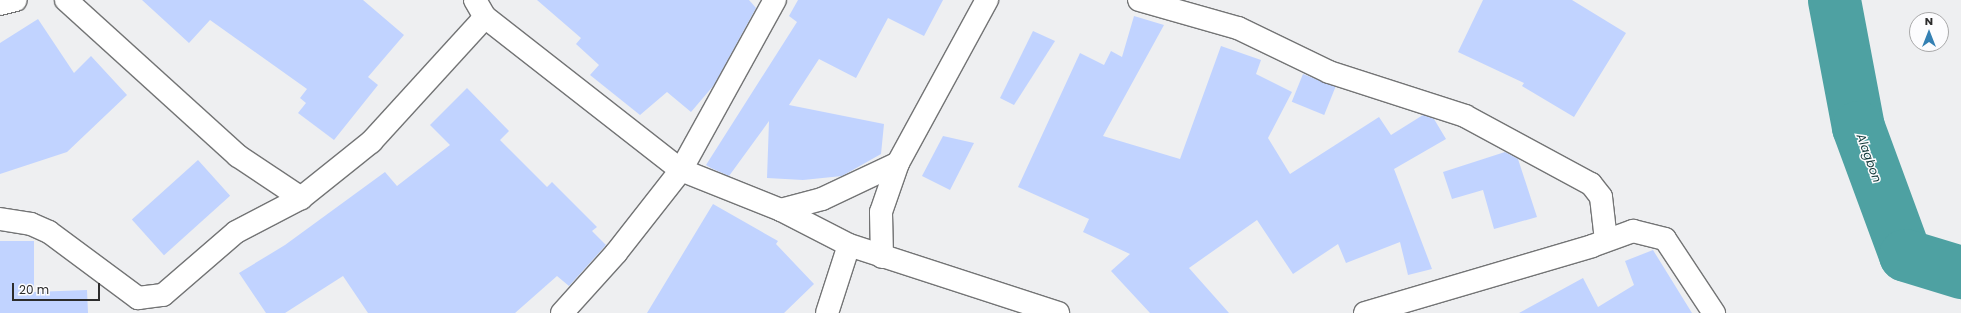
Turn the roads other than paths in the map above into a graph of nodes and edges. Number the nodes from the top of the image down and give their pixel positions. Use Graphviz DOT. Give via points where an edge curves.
graph roads {
  1 [pos="16,0"];
  2 [pos="66,0"];
  3 [pos="775,0"];
  4 [pos="987,0"];
  5 [pos="1139,0"];
  6 [pos="0,4"];
  7 [pos="480,8"];
  8 [pos="898,163"];
  9 [pos="681,170"];
  10 [pos="301,198"];
  11 [pos="781,210"];
  12 [pos="0,219"];
  13 [pos="1606,240"];
  14 [pos="849,245"];
  15 [pos="882,256"];
  16 [pos="562,313"];
  17 [pos="826,313"];
  18 [pos="1058,313"];
  19 [pos="1365,313"];
  20 [pos="1714,313"];
  1 -- 6 [label="street"];
  2 -- 10 [label="street" via="238,156"];
  3 -- 9 [label="street"];
  4 -- 8 [label="street"];
  5 -- 13 [label="street" via="1238,28 1329,72 1465,116 1591,184 1601,197"];
  7 -- 9 [label="street"];
  7 -- 10 [label="street" via="370,142"];
  8 -- 11 [label="street" via="822,199"];
  8 -- 15 [label="street" via="881,212"];
  9 -- 11 [label="street"];
  9 -- 16 [label="street" via="616,253"];
  10 -- 12 [label="street" via="236,232 163,295 145,299 132,294 50,232 32,224"];
  11 -- 14 [label="street"];
  13 -- 19 [label="street"];
  13 -- 20 [label="street" via="1633,231 1665,239"];
  14 -- 15 [label="street"];
  14 -- 17 [label="street"];
  15 -- 18 [label="street"];
}
